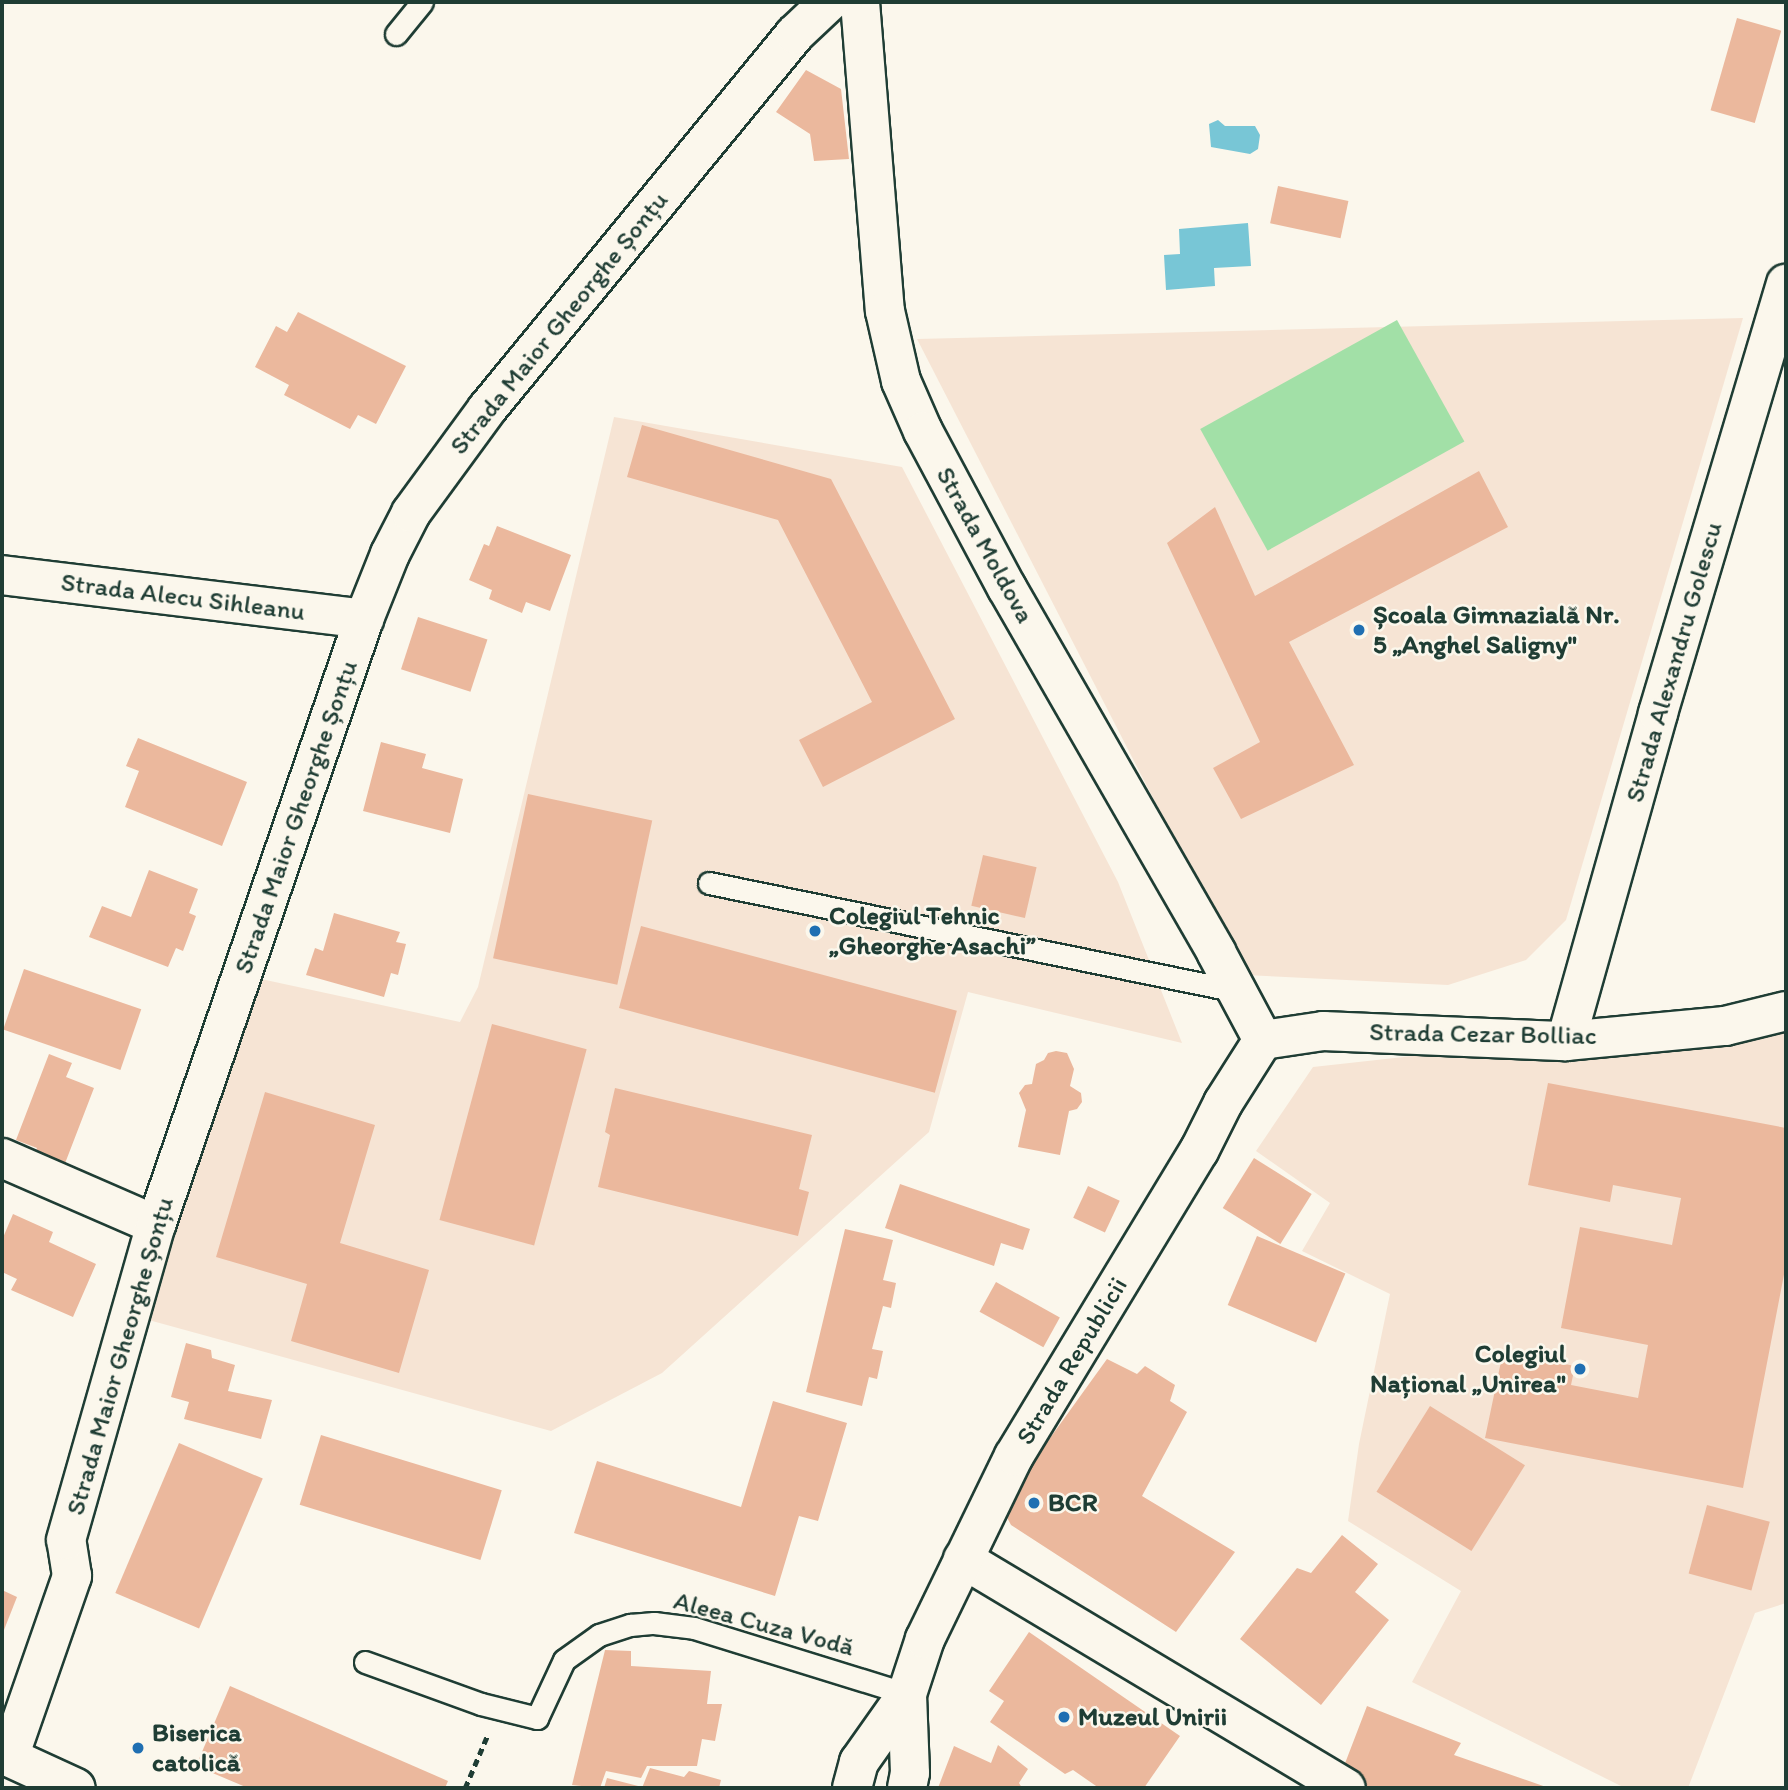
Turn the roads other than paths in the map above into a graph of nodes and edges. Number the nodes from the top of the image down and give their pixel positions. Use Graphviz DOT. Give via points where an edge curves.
graph roads {
  1 [pos="422,2"];
  2 [pos="829,2"];
  3 [pos="859,2"];
  4 [pos="396,34"];
  5 [pos="1786,284"];
  6 [pos="2,575"];
  7 [pos="364,619"];
  8 [pos="709,883"];
  9 [pos="1237,991"];
  10 [pos="1786,1012"];
  11 [pos="1263,1040"];
  12 [pos="1566,1041"];
  13 [pos="2,1158"];
  14 [pos="156,1225"];
  15 [pos="962,1559"];
  16 [pos="365,1662"];
  17 [pos="908,1695"];
  18 [pos="5,1755"];
  19 [pos="76,1788"];
  20 [pos="852,1788"];
  21 [pos="907,1788"];
  22 [pos="1346,1788"];
  1 -- 4 [label="lane"];
  2 -- 7 [label="street, Strada Maior Gheorghe Șonțu" via="795,34 449,457 411,513"];
  3 -- 9 [label="street, Strada Moldova" via="885,311 901,381 1007,588"];
  5 -- 12 [label="street, Strada Alexandru Golescu"];
  6 -- 7 [label="street, Strada Alecu Sihleanu"];
  7 -- 14 [label="street, Strada Maior Gheorghe Șonțu"];
  8 -- 9 [label="lane"];
  9 -- 11 [label="street, Strada Moldova"];
  10 -- 12 [label="street, Strada Cezar Bolliac" via="1725,1026"];
  11 -- 12 [label="street, Strada Cezar Bolliac" via="1324,1031"];
  11 -- 15 [label="street, Strada Republicii" via="1014,1456"];
  13 -- 14 [label="street"];
  14 -- 18 [label="street, Strada Maior Gheorghe Șonțu" via="66,1540 72,1576"];
  15 -- 17 [label="street, Strada Republicii" via="925,1639"];
  15 -- 22 [label="street"];
  16 -- 17 [label="lane, Aleea Cuza Vodă" via="537,1718 564,1660 599,1635 653,1623 694,1628"];
  17 -- 20 [label="street, Strada Republicii" via="859,1762"];
  17 -- 21 [label="street, Strada Republicii" via="911,1773"];
  18 -- 19 [label="street"];
}
